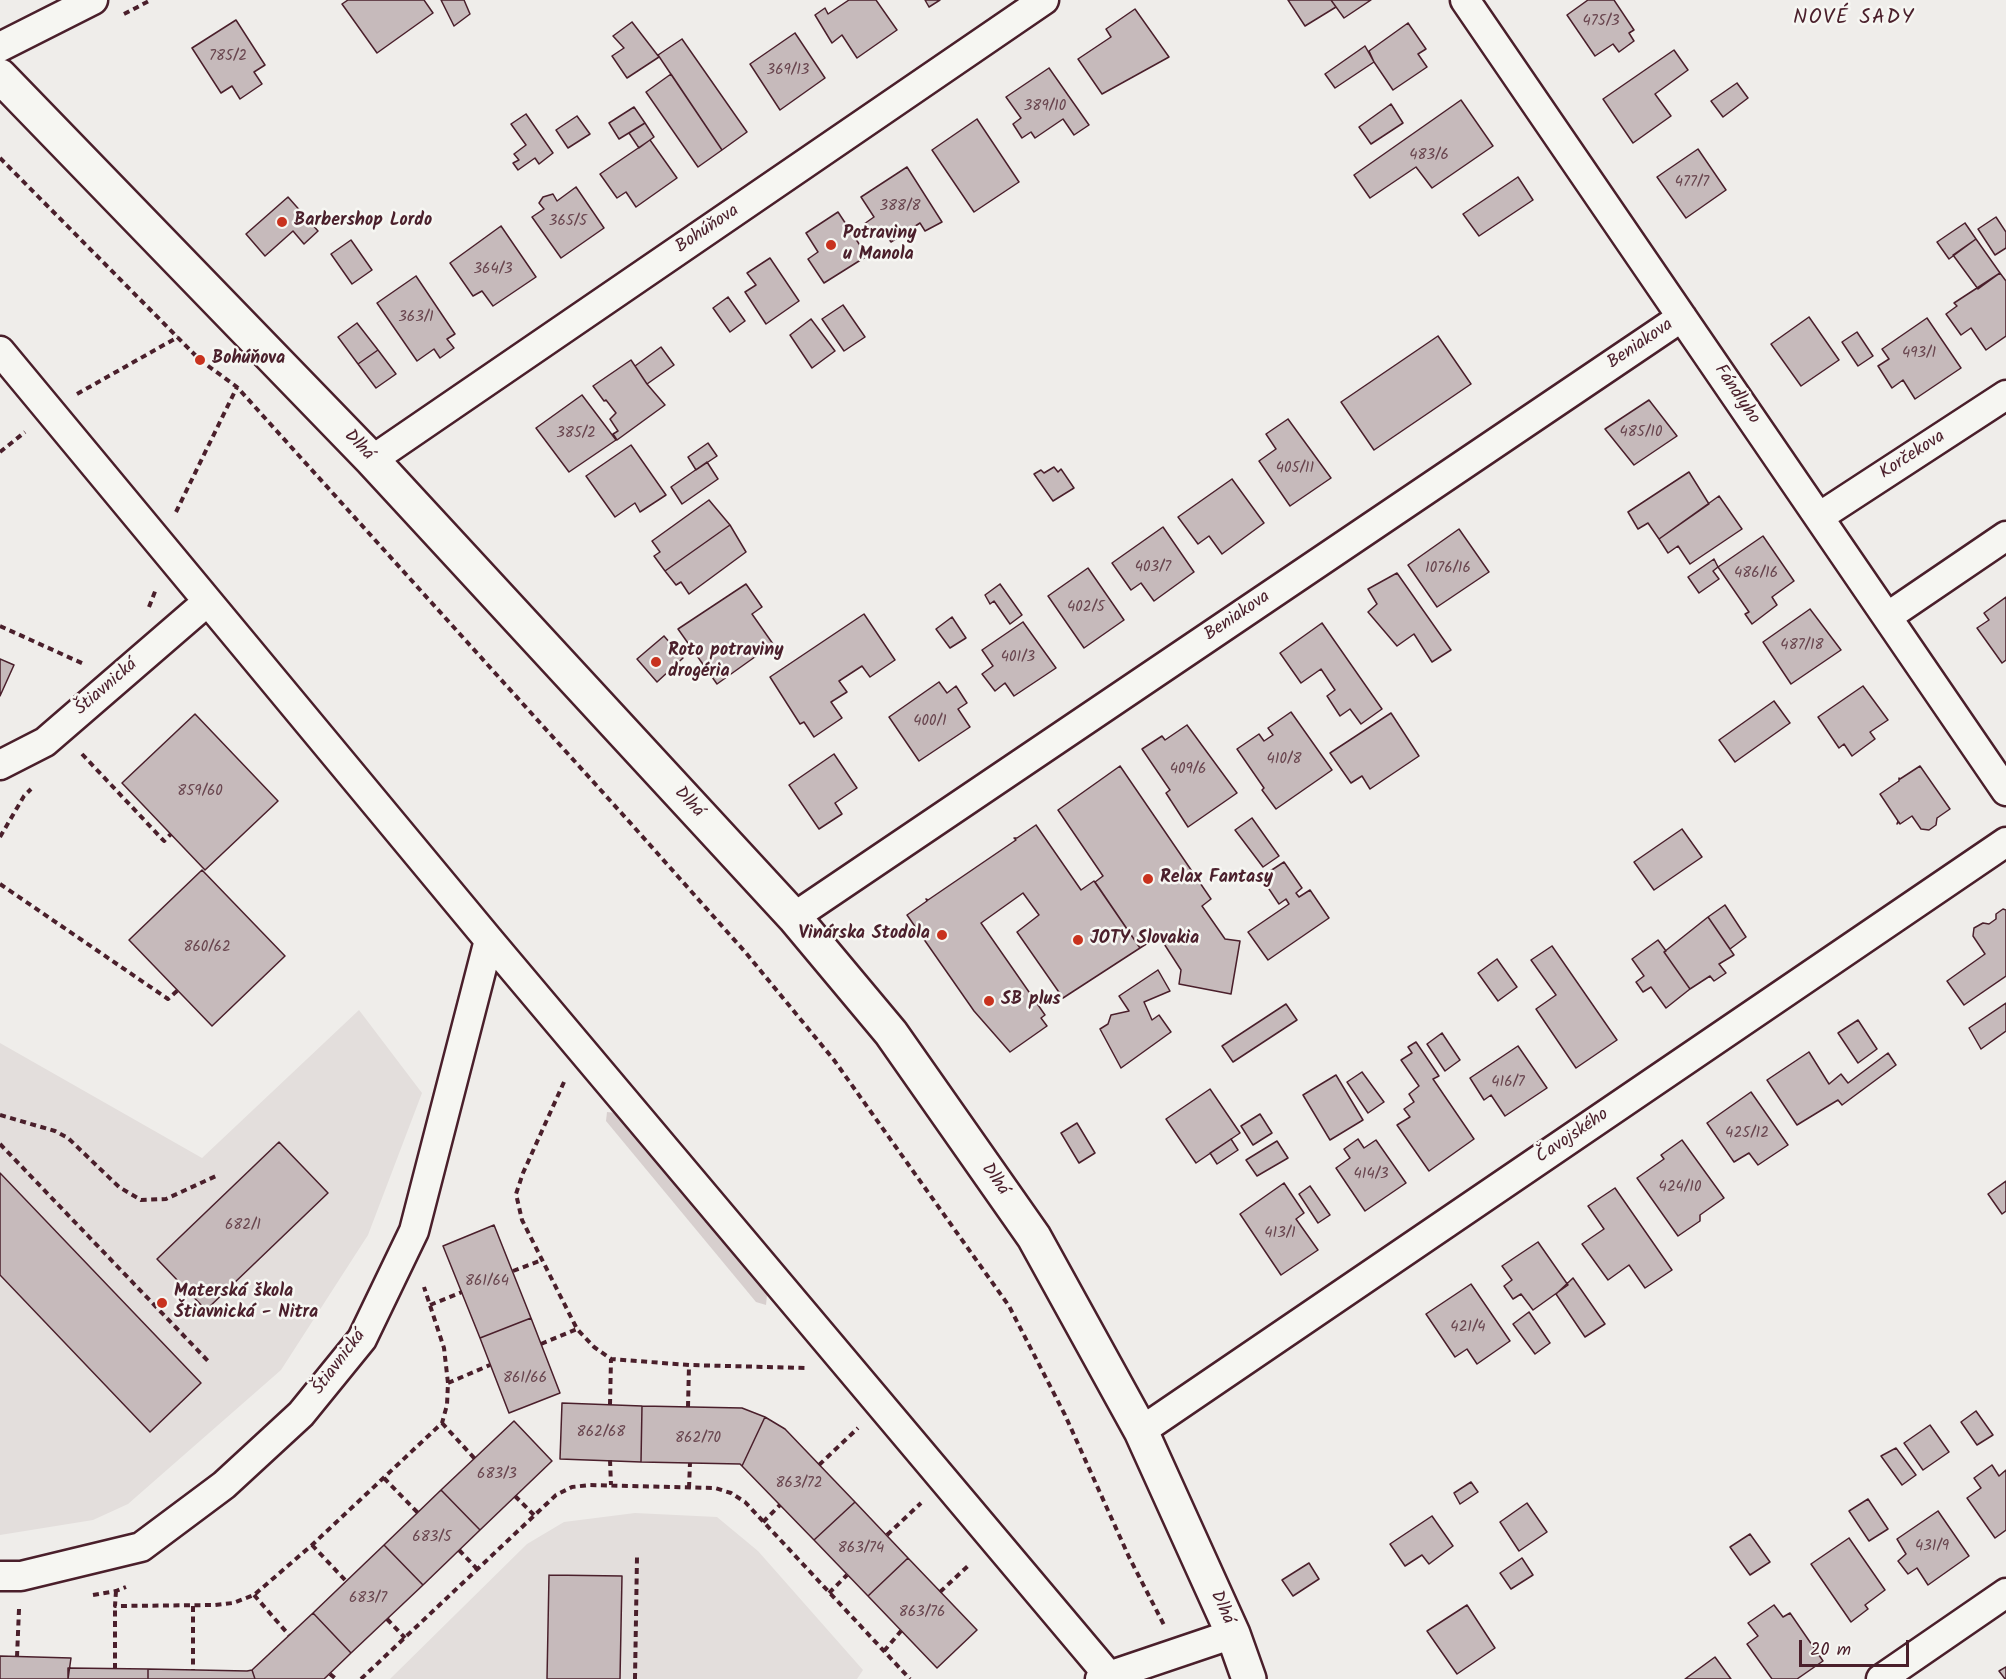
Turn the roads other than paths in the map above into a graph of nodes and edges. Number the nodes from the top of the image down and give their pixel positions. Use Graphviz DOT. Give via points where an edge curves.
graph roads {
  1 [pos="93,0"];
  2 [pos="1044,0"];
  3 [pos="1465,0"];
  4 [pos="0,47"];
  5 [pos="0,76"];
  6 [pos="1682,316"];
  7 [pos="0,351"];
  8 [pos="2006,395"];
  9 [pos="372,460"];
  10 [pos="1819,518"];
  11 [pos="2006,536"];
  12 [pos="207,602"];
  13 [pos="1887,617"];
  14 [pos="0,765"];
  15 [pos="2006,791"];
  16 [pos="2006,842"];
  17 [pos="794,917"];
  18 [pos="489,940"];
  19 [pos="1141,1431"];
  20 [pos="0,1576"];
  21 [pos="2006,1593"];
  22 [pos="1233,1634"];
  23 [pos="1105,1677"];
  24 [pos="1249,1679"];
  25 [pos="1881,1679"];
  1 -- 4 [label="street"];
  2 -- 9 [label="street, Bohúňova"];
  3 -- 6 [label="street, Fándlyho"];
  5 -- 9 [label="street, Dlhá"];
  6 -- 10 [label="street, Fándlyho"];
  6 -- 17 [label="street, Beniakova"];
  7 -- 12 [label="street, Dlhá"];
  8 -- 10 [label="street, Korčekova"];
  9 -- 17 [label="street, Dlhá"];
  10 -- 13 [label="street, Fándlyho"];
  11 -- 13 [label="street"];
  12 -- 14 [label="street, Štiavnická" via="45,742"];
  12 -- 18 [label="street, Dlhá"];
  13 -- 15 [label="street, Fándlyho"];
  16 -- 19 [label="street, Čavojského"];
  17 -- 19 [label="street, Dlhá" via="891,1033 1034,1237"];
  18 -- 20 [label="street, Štiavnická" via="414,1231 362,1339 301,1414 224,1485 141,1547 21,1576"];
  18 -- 23 [label="street, Dlhá"];
  19 -- 22 [label="street, Dlhá"];
  21 -- 25 [label="street"];
  22 -- 23 [label="street, Dlhá"];
  22 -- 24 [label="street, Dlhá"];
}
